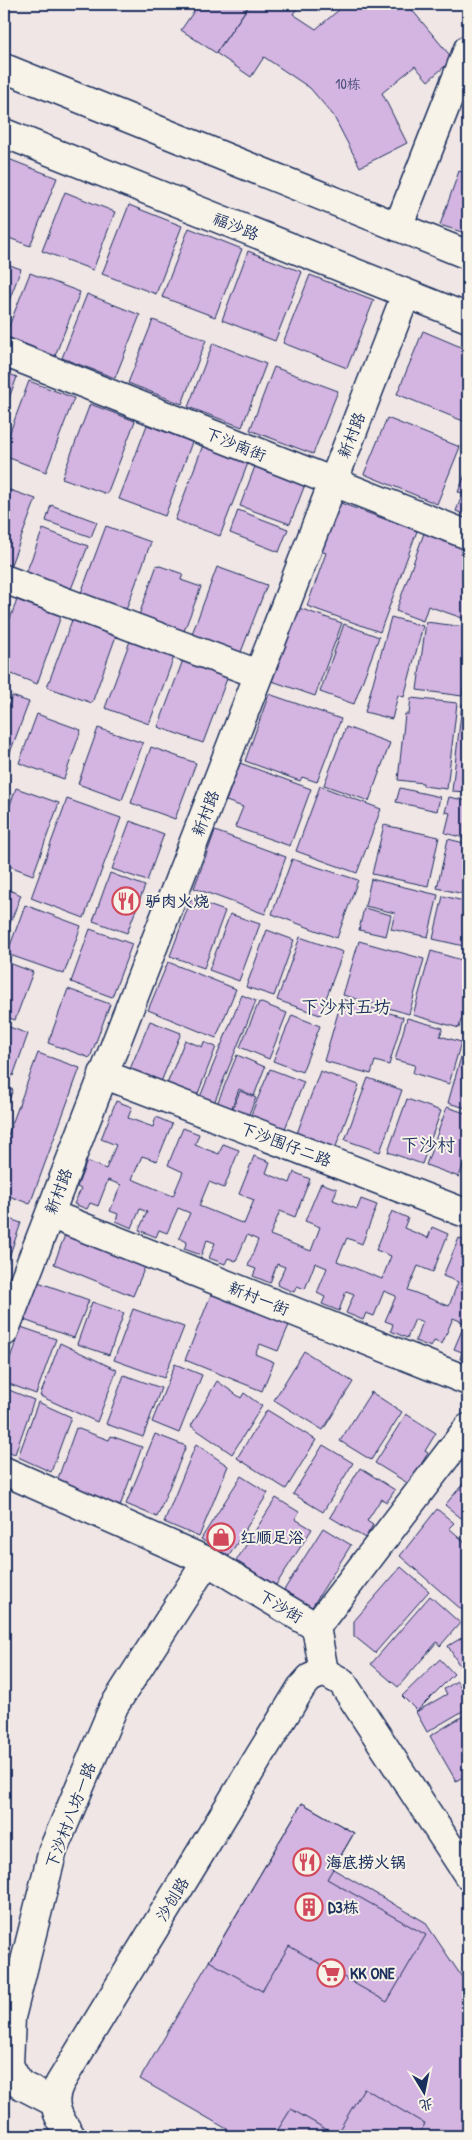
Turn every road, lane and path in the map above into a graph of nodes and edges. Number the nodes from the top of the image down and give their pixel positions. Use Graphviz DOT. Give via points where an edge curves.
graph roads {
  1 [pos="468,49"];
  2 [pos="4,68"];
  3 [pos="4,133"];
  4 [pos="398,227"];
  5 [pos="468,255"];
  6 [pos="406,294"];
  7 [pos="468,318"];
  8 [pos="4,352"];
  9 [pos="332,482"];
  10 [pos="468,535"];
  11 [pos="4,579"];
  12 [pos="258,674"];
  13 [pos="103,1074"];
  14 [pos="50,1214"];
  15 [pos="468,1214"];
  16 [pos="4,1332"];
  17 [pos="468,1381"];
  18 [pos="468,1428"];
  19 [pos="4,1471"];
  20 [pos="207,1561"];
  21 [pos="316,1627"];
  22 [pos="324,1672"];
  23 [pos="468,1875"];
  24 [pos="54,2102"];
  25 [pos="71,2136"];
  1 -- 4 [label="street"];
  2 -- 4 [label="street"];
  3 -- 6 [label="street, 福沙路"];
  4 -- 5 [label="street"];
  6 -- 7 [label="street, 福沙路"];
  6 -- 9 [label="street, 新村路"];
  8 -- 9 [label="street, 下沙南街"];
  9 -- 10 [label="street, 下沙南街"];
  9 -- 12 [label="street, 新村路"];
  11 -- 12 [label="street"];
  12 -- 13 [label="street, 新村路"];
  13 -- 14 [label="street, 新村路"];
  13 -- 15 [label="street, 下沙围仔二路"];
  14 -- 16 [label="street, 新村路"];
  14 -- 17 [label="street, 新村一街"];
  18 -- 21 [label="street"];
  19 -- 20 [label="street, 下沙街"];
  20 -- 21 [label="street, 下沙街"];
  20 -- 24 [label="street, 下沙村八坊一路" via="114,1706 53,1850 10,2018 9,2065 19,2084"];
  21 -- 22 [label="street, 下沙街"];
  22 -- 23 [label="street" via="342,1682"];
  22 -- 24 [label="street, 沙创路" via="310,1678 301,1688 60,2083"];
  24 -- 25 [label="street"];
}
